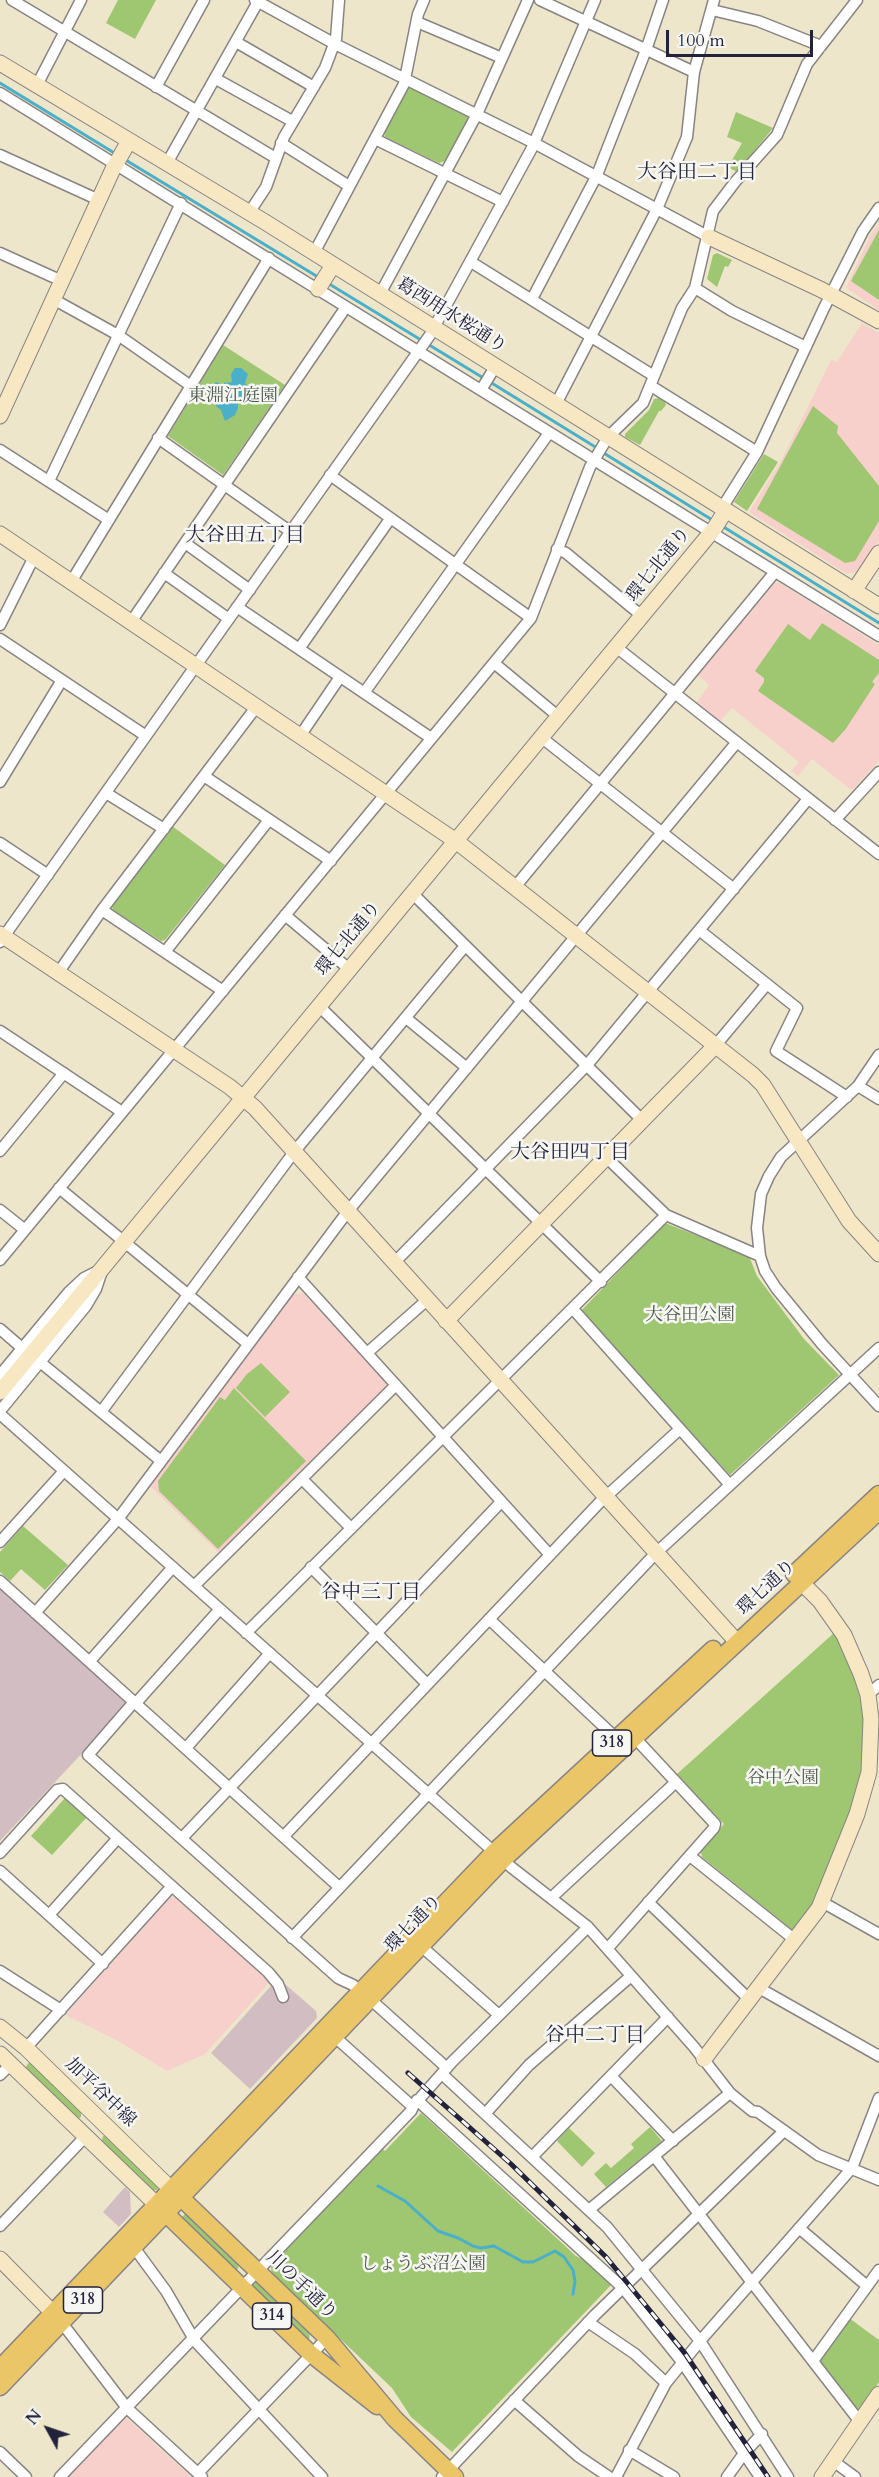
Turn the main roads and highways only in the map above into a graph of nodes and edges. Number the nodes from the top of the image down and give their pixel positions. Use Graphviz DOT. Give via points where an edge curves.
graph roads {
  1 [pos="879,1494"];
  2 [pos="879,1511"];
  3 [pos="733,1638"];
  4 [pos="498,1856"];
  5 [pos="365,1995"];
  6 [pos="176,2193"];
  7 [pos="160,2208"];
  8 [pos="57,2318"];
  9 [pos="0,2368"];
  10 [pos="0,2387"];
  11 [pos="395,2419"];
  12 [pos="448,2475"];
  1 -- 3 [label="main road, 環七通り / 318"];
  2 -- 3 [label="main road, 環七通り / 318"];
  3 -- 4 [label="main road, 環七通り / 318" via="616,1738"];
  3 -- 4 [label="main road, 環七通り / 318" via="635,1738"];
  4 -- 5 [label="main road, 環七通り / 318"];
  4 -- 5 [label="main road, 環七通り / 318" via="421,1946"];
  5 -- 6 [label="main road, 環七通り / 318"];
  5 -- 6 [label="main road, 環七通り / 318" via="335,2037"];
  6 -- 7 [label="main road, 環七通り / 318"];
  6 -- 11 [label="main road, 川の手通り / 314" via="327,2338"];
  7 -- 8 [label="main road, 環七通り / 318"];
  7 -- 8 [label="main road, 環七通り / 318" via="133,2246"];
  7 -- 11 [label="main road, 川の手通り / 314" via="311,2354"];
  8 -- 9 [label="main road, 環七通り / 318"];
  8 -- 10 [label="main road, 環七通り / 318"];
  11 -- 12 [label="main road, 川の手通り / 314"];
}
